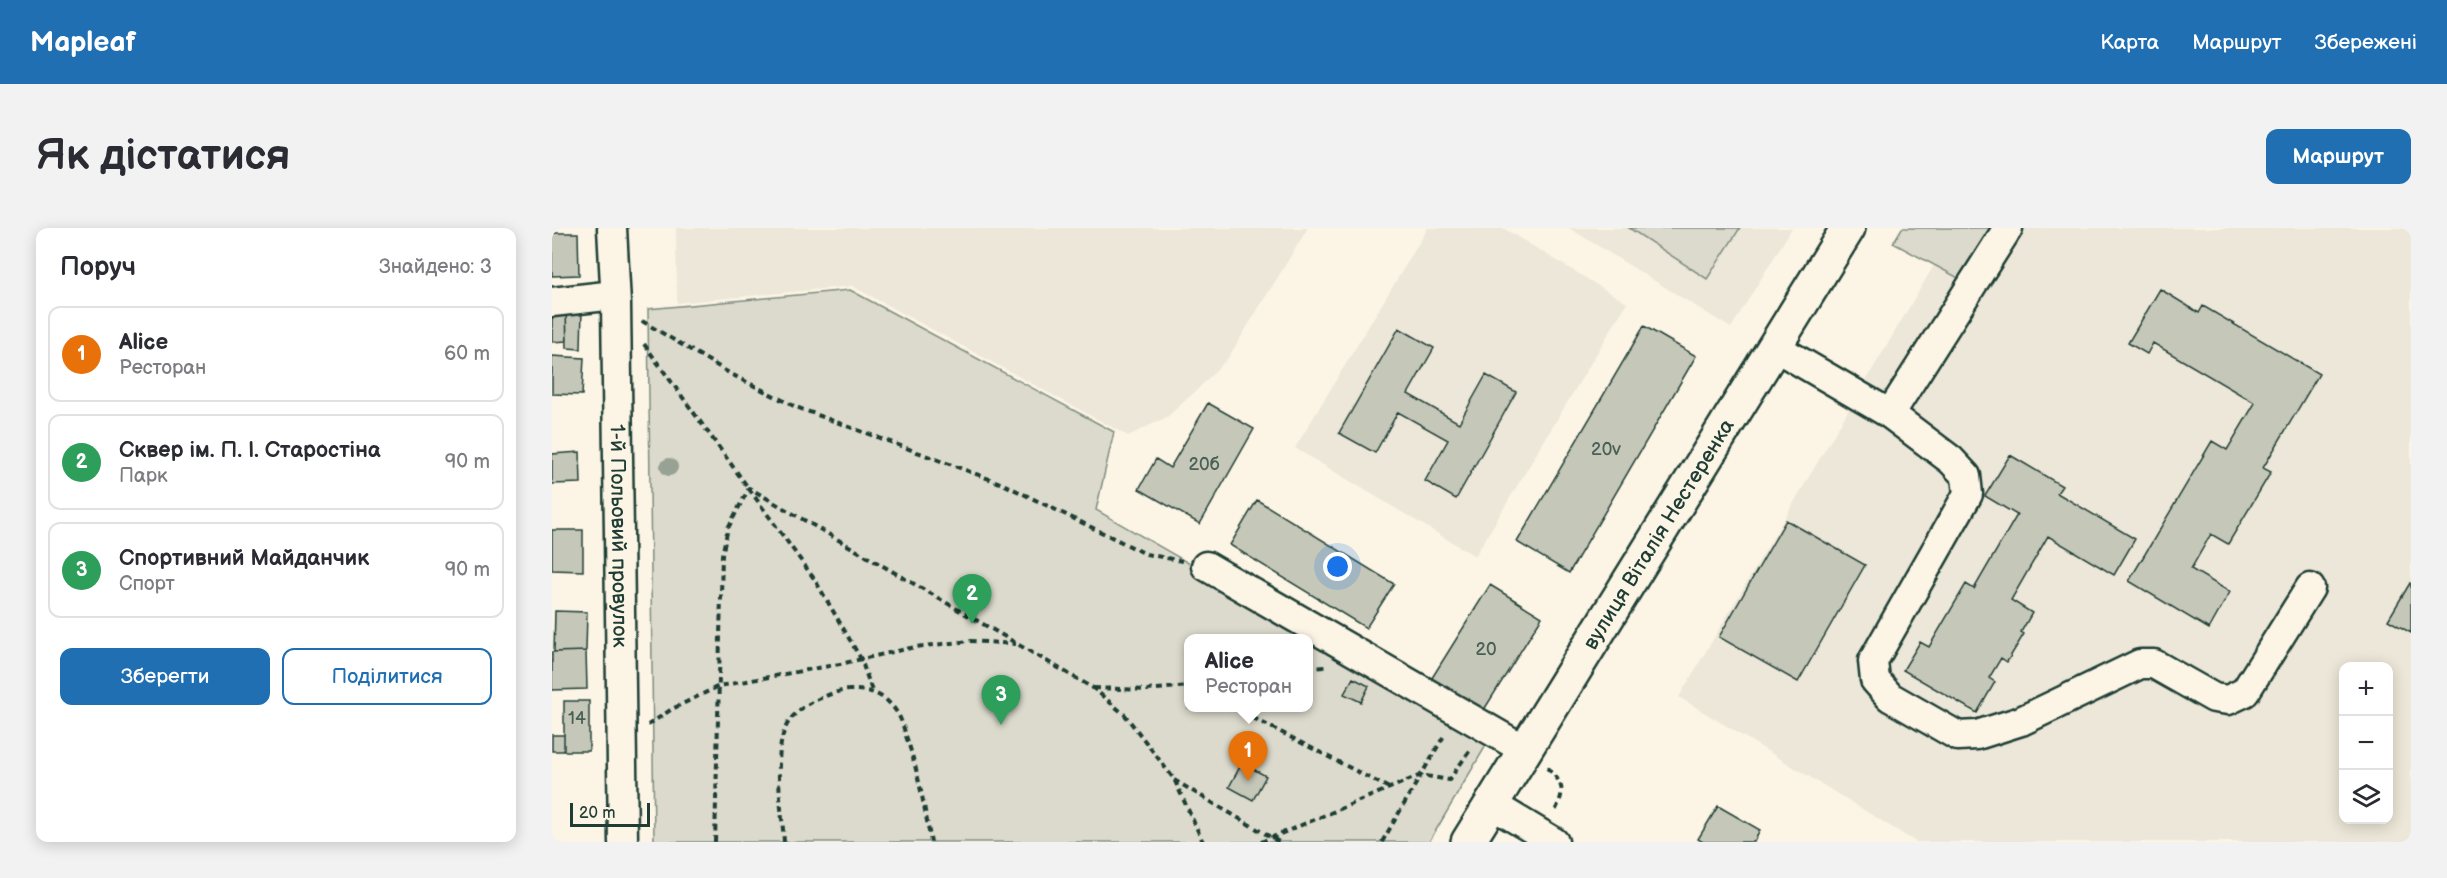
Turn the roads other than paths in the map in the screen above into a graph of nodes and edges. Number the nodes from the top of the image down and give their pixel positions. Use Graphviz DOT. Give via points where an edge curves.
graph roads {
  1 [pos="612,228"];
  2 [pos="1848,228"];
  3 [pos="2008,228"];
  4 [pos="615,300"];
  5 [pos="552,302"];
  6 [pos="1775,347"];
  7 [pos="1890,414"];
  8 [pos="1206,566"];
  9 [pos="2310,588"];
  10 [pos="1525,750"];
  11 [pos="1491,804"];
  12 [pos="623,842"];
  13 [pos="1468,842"];
  14 [pos="1554,842"];
  1 -- 4 [label="street, 1-й Польовий провулок"];
  2 -- 6 [label="main road, вулиця Віталія Нестеренка"];
  3 -- 7 [label="street"];
  4 -- 5 [label="street"];
  4 -- 12 [label="street, 1-й Польовий провулок"];
  6 -- 7 [label="street"];
  6 -- 10 [label="main road, вулиця Віталія Нестеренка"];
  7 -- 9 [label="street" via="1951,460 1966,476 1968,494 1873,661 1875,680 1890,697 1958,736 1977,735 2021,722 2140,664 2154,664 2214,698 2228,700 2245,692"];
  8 -- 10 [label="street"];
  10 -- 11 [label="main road, вулиця Віталія Нестеренка"];
  11 -- 13 [label="main road, вулиця Віталія Нестеренка"];
  11 -- 14 [label="street"];
}
